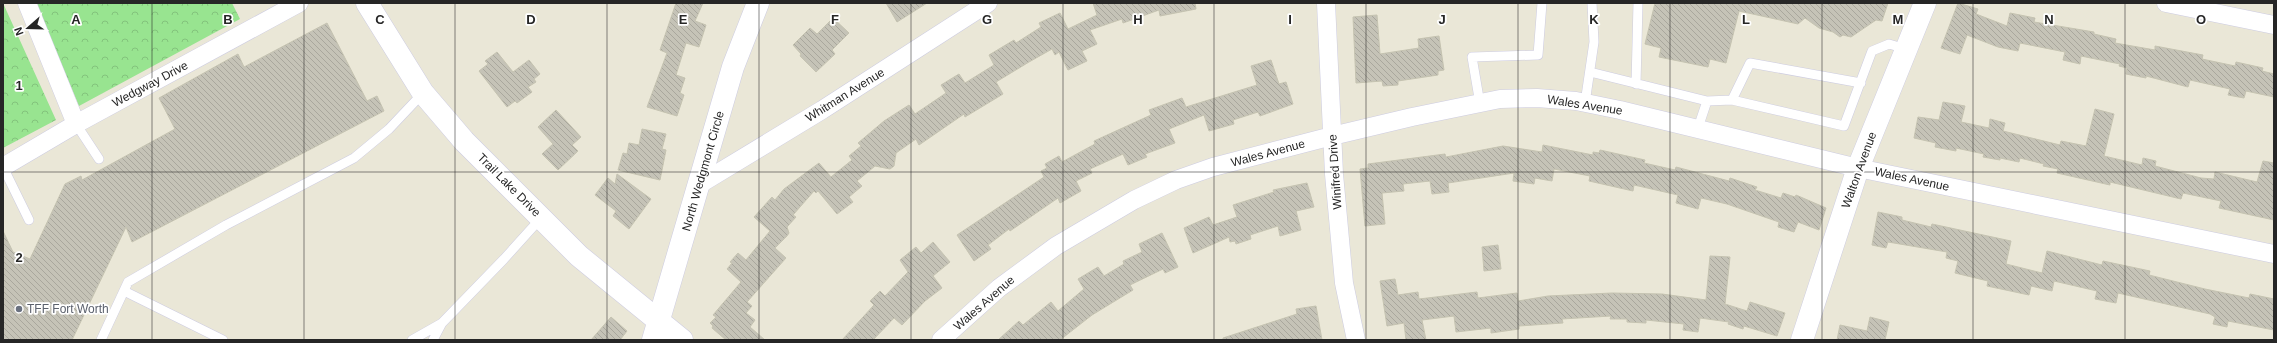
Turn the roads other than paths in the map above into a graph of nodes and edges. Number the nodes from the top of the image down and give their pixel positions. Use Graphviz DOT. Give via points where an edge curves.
graph roads {
  1 [pos="27,3"];
  2 [pos="299,3"];
  3 [pos="367,3"];
  4 [pos="758,3"];
  5 [pos="988,3"];
  6 [pos="1326,3"];
  7 [pos="1542,3"];
  8 [pos="1592,3"];
  9 [pos="1638,3"];
  10 [pos="1925,3"];
  11 [pos="2166,3"];
  12 [pos="2274,25"];
  13 [pos="1906,49"];
  14 [pos="1590,72"];
  15 [pos="1861,83"];
  16 [pos="1636,84"];
  17 [pos="423,93"];
  18 [pos="1732,100"];
  19 [pos="1707,101"];
  20 [pos="1585,103"];
  21 [pos="1480,104"];
  22 [pos="76,124"];
  23 [pos="1698,128"];
  24 [pos="1332,136"];
  25 [pos="99,158"];
  26 [pos="3,167"];
  27 [pos="1858,168"];
  28 [pos="700,184"];
  29 [pos="541,218"];
  30 [pos="29,220"];
  31 [pos="2274,254"];
  32 [pos="124,292"];
  33 [pos="442,323"];
  34 [pos="656,330"];
  35 [pos="101,340"];
  36 [pos="223,340"];
  37 [pos="412,340"];
  38 [pos="433,340"];
  39 [pos="682,340"];
  40 [pos="941,340"];
  41 [pos="1356,340"];
  42 [pos="1802,340"];
  1 -- 22 [label="street"];
  2 -- 22 [label="street, Wedgway Drive"];
  3 -- 17 [label="street, Trail Lake Drive"];
  4 -- 28 [label="street, North Wedgmont Circle" via="733,67"];
  5 -- 28 [label="street, Whitman Avenue" via="822,110"];
  6 -- 24 [label="street, Winifred Drive"];
  7 -- 21 [label="lane" via="1538,55 1472,57"];
  8 -- 14 [label="lane" via="1594,42"];
  9 -- 16 [label="lane"];
  10 -- 13 [label="street, Walton Avenue"];
  11 -- 12 [label="street"];
  13 -- 15 [label="lane" via="1889,44 1872,51"];
  13 -- 27 [label="street, Walton Avenue"];
  14 -- 16 [label="lane"];
  14 -- 20 [label="lane"];
  15 -- 18 [label="lane" via="1750,63"];
  15 -- 18 [label="lane" via="1844,126"];
  16 -- 19 [label="lane"];
  17 -- 29 [label="street, Trail Lake Drive" via="464,141"];
  17 -- 32 [label="lane" via="389,129 354,158 226,225 128,282"];
  18 -- 19 [label="lane"];
  19 -- 23 [label="lane"];
  20 -- 21 [label="street, Wales Avenue" via="1538,98"];
  20 -- 23 [label="street, Wales Avenue"];
  21 -- 24 [label="street, Wales Avenue"];
  22 -- 25 [label="lane"];
  22 -- 26 [label="street, Wedgway Drive"];
  23 -- 27 [label="street, Wales Avenue"];
  24 -- 40 [label="street, Wales Avenue" via="1213,167 1176,180 1134,200 1056,246 999,288"];
  24 -- 41 [label="street, Winifred Drive" via="1344,283"];
  26 -- 30 [label="lane"];
  27 -- 31 [label="street, Wales Avenue"];
  27 -- 42 [label="street, Walton Avenue"];
  28 -- 34 [label="street, North Wedgmont Circle"];
  29 -- 33 [label="lane"];
  29 -- 34 [label="street, Trail Lake Drive"];
  32 -- 35 [label="lane"];
  32 -- 36 [label="lane"];
  33 -- 37 [label="lane"];
  33 -- 38 [label="lane"];
  34 -- 39 [label="street, Trail Lake Drive"];
}
